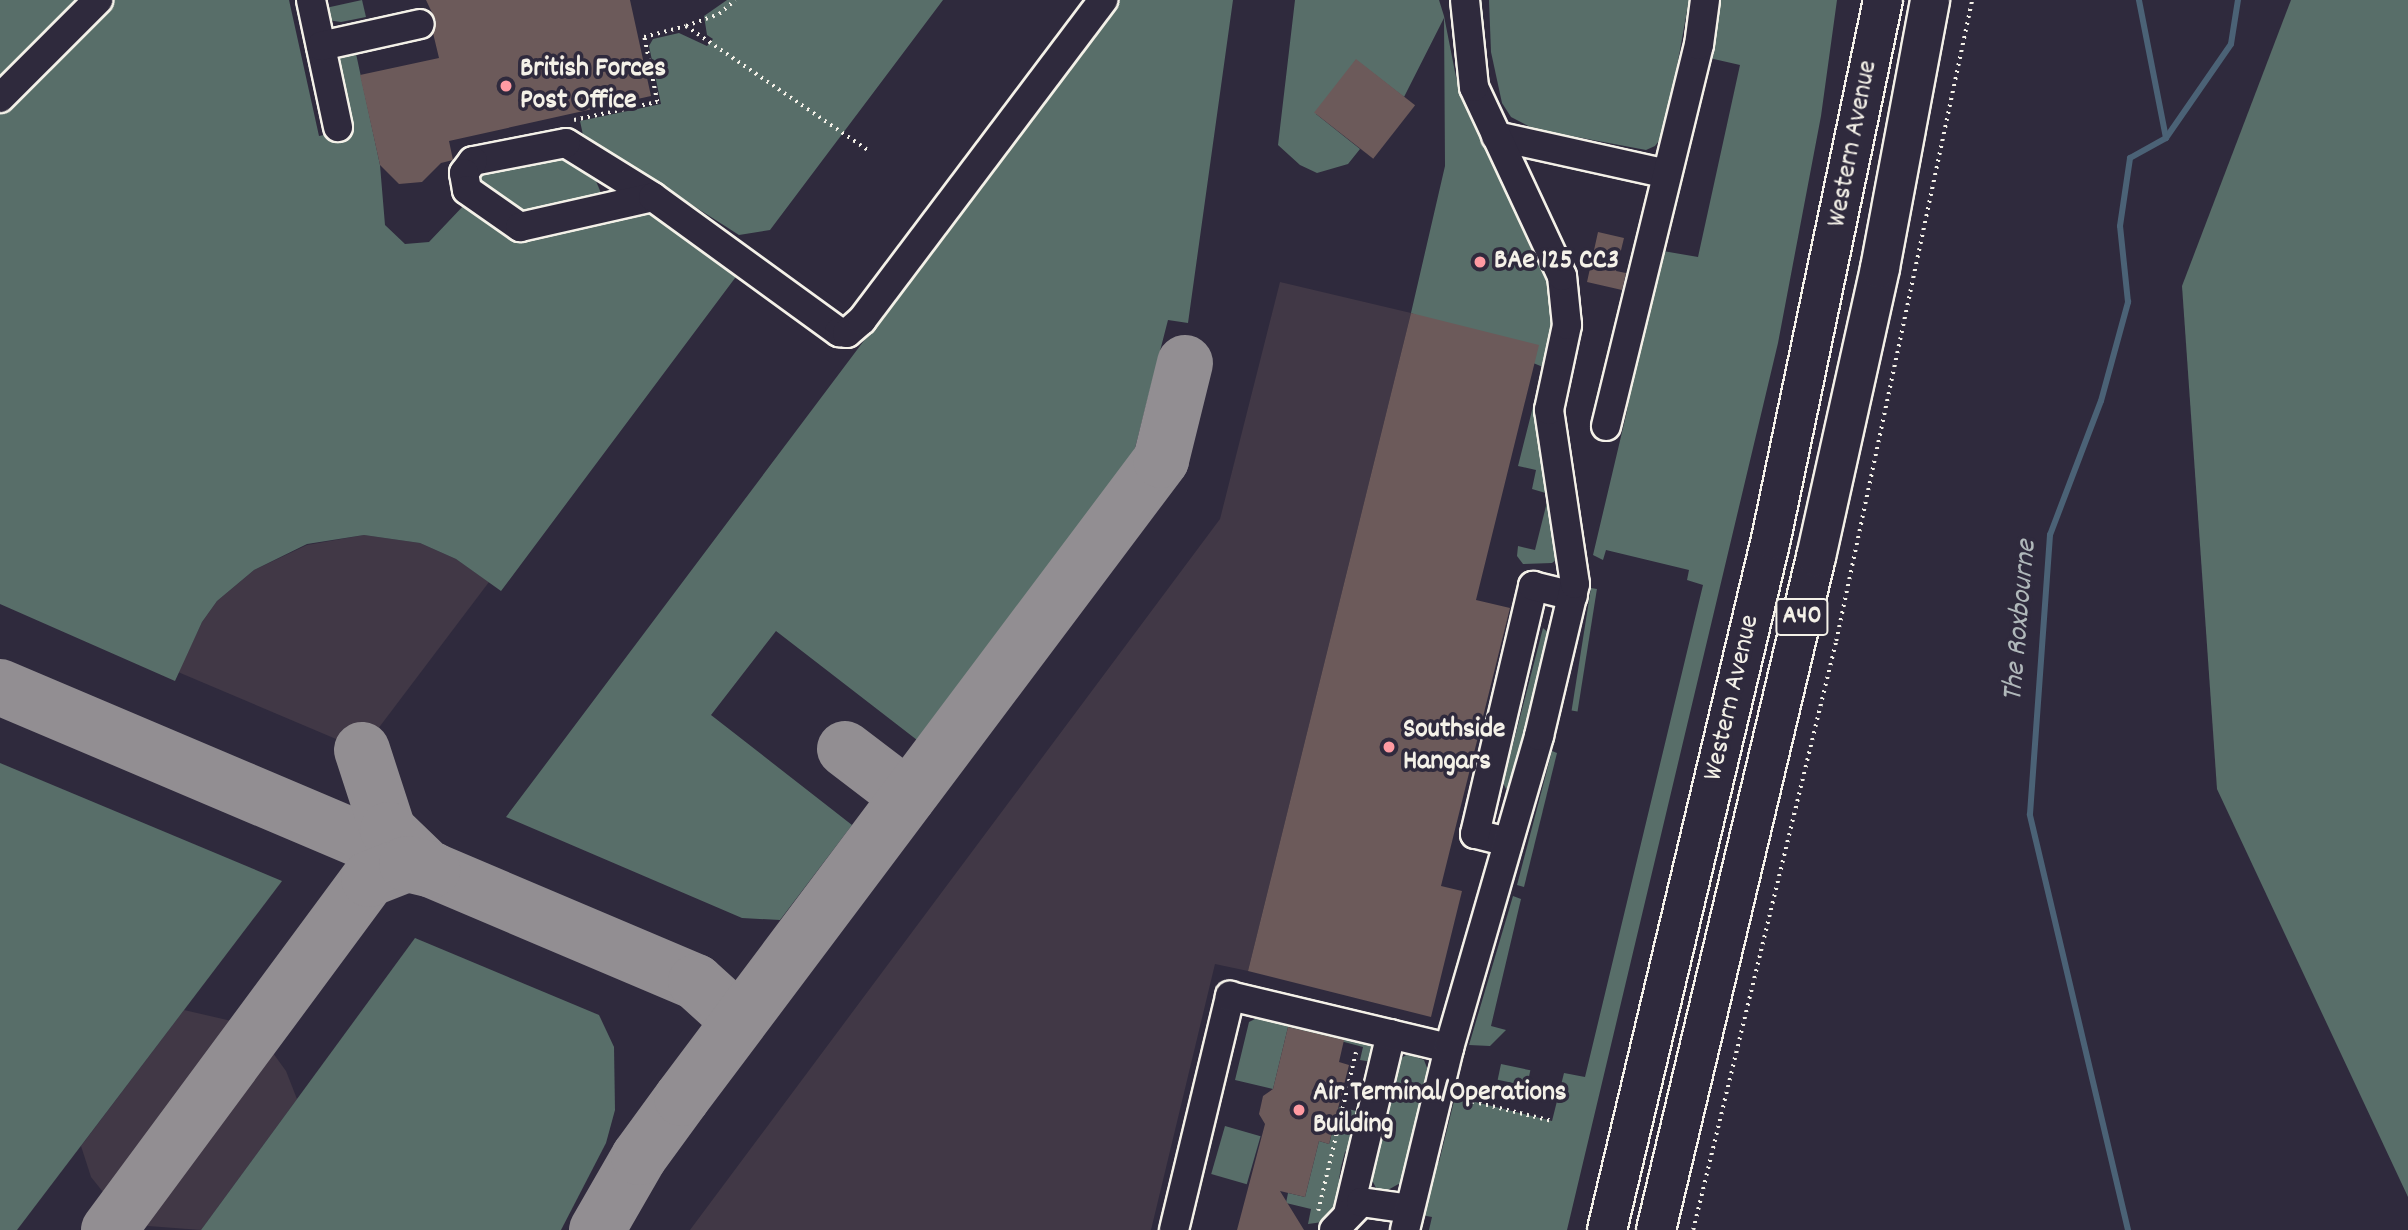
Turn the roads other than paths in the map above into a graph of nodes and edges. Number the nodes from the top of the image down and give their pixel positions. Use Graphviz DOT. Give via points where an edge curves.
graph roads {
  1 [pos="98,0"];
  2 [pos="311,0"];
  3 [pos="1103,0"];
  4 [pos="1465,0"];
  5 [pos="1705,0"];
  6 [pos="1883,0"];
  7 [pos="1930,0"];
  8 [pos="420,24"];
  9 [pos="321,46"];
  10 [pos="0,98"];
  11 [pos="338,127"];
  12 [pos="1496,136"];
  13 [pos="1667,174"];
  14 [pos="653,197"];
  15 [pos="1606,426"];
  16 [pos="1573,596"];
  17 [pos="1508,842"];
  18 [pos="1391,1034"];
  19 [pos="1449,1048"];
  20 [pos="1407,1219"];
  21 [pos="1332,1223"];
  22 [pos="1174,1230"];
  23 [pos="1607,1230"];
  24 [pos="1656,1230"];
  1 -- 10 [label="street"];
  2 -- 9 [label="street"];
  3 -- 14 [label="street" via="862,320 847,333 839,332"];
  4 -- 12 [label="street" via="1474,87"];
  5 -- 13 [label="street"];
  6 -- 23 [label="highway, Western Avenue / A40" via="1771,539"];
  7 -- 24 [label="highway, Western Avenue / A40" via="1880,268 1819,544"];
  8 -- 9 [label="street"];
  9 -- 11 [label="street"];
  12 -- 13 [label="street"];
  12 -- 16 [label="street" via="1553,254 1567,300 1567,325 1549,410 1576,584"];
  13 -- 15 [label="street"];
  14 -- 14 [label="street" via="520,227 467,190 464,173 473,161 566,143"];
  16 -- 17 [label="street"];
  16 -- 17 [label="street" via="1533,586 1475,834"];
  17 -- 19 [label="street"];
  18 -- 19 [label="street"];
  18 -- 21 [label="street"];
  18 -- 22 [label="street" via="1230,996"];
  19 -- 20 [label="street"];
  20 -- 21 [label="street" via="1370,1200"];
}
